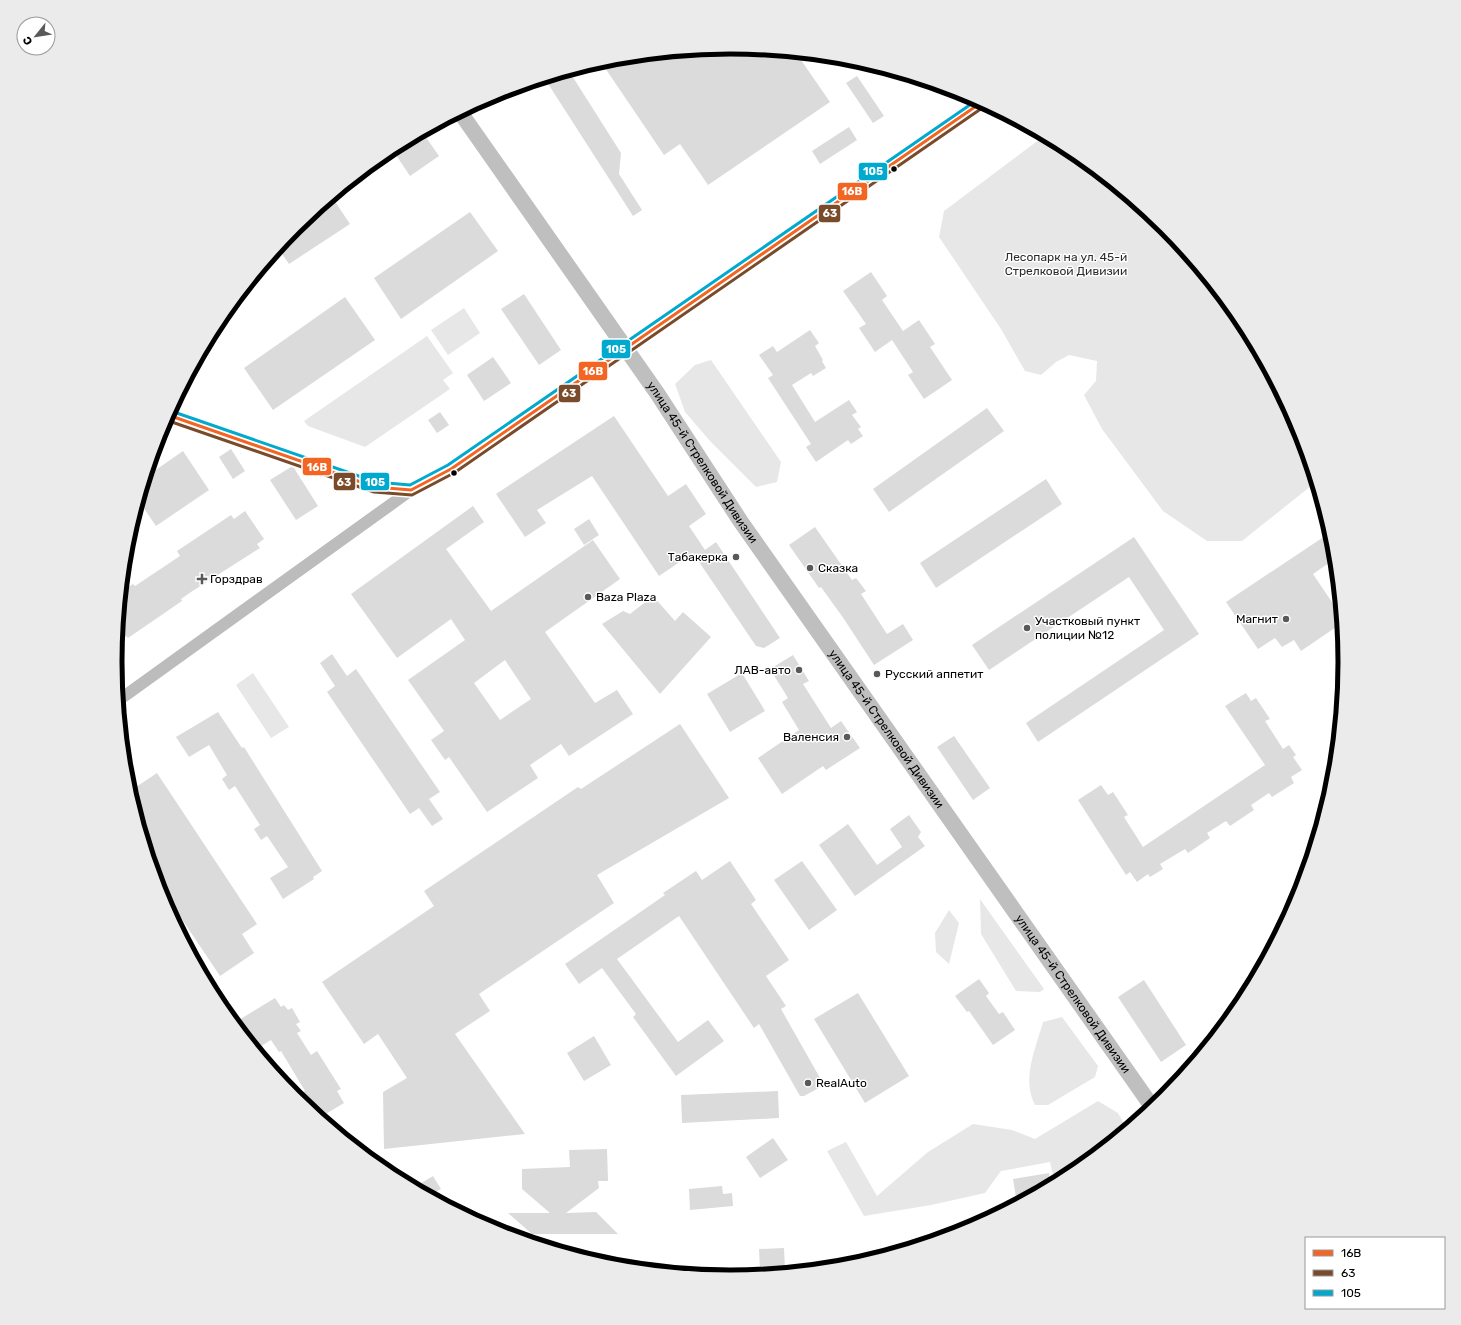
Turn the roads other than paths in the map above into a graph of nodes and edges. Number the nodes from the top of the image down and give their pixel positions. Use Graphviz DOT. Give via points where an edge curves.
graph roads {
  1 [pos="976,106"];
  2 [pos="463,116"];
  3 [pos="624,347"];
  4 [pos="174,417"];
  5 [pos="411,490"];
  6 [pos="123,697"];
  7 [pos="1150,1103"];
  1 -- 3 [label="street"];
  2 -- 3 [label="main road, улица 45-й Стрелковой Дивизии"];
  3 -- 5 [label="street" via="447,471"];
  3 -- 7 [label="main road, улица 45-й Стрелковой Дивизии" via="741,522"];
  4 -- 5 [label="street" via="375,487"];
  5 -- 6 [label="street"];
}
